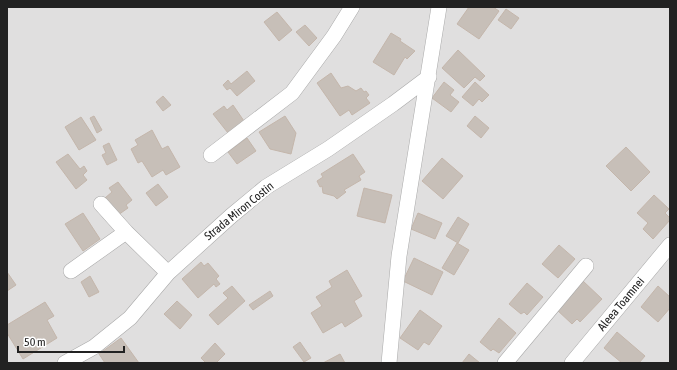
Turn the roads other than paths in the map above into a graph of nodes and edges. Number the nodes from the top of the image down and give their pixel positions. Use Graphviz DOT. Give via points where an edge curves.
graph roads {
  1 [pos="352,7"];
  2 [pos="439,7"];
  3 [pos="429,77"];
  4 [pos="212,155"];
  5 [pos="101,204"];
  6 [pos="126,232"];
  7 [pos="670,245"];
  8 [pos="586,266"];
  9 [pos="71,271"];
  10 [pos="168,273"];
  11 [pos="65,363"];
  12 [pos="389,363"];
  13 [pos="505,363"];
  14 [pos="572,363"];
  1 -- 4 [label="street" via="292,93"];
  2 -- 3 [label="street"];
  3 -- 10 [label="street, Strada Miron Costin" via="334,144 266,187"];
  3 -- 12 [label="street" via="399,256"];
  5 -- 6 [label="street"];
  6 -- 9 [label="street"];
  6 -- 10 [label="street"];
  7 -- 14 [label="street, Aleea Toamnei"];
  8 -- 13 [label="street"];
  10 -- 11 [label="street, Strada Miron Costin" via="130,318 94,347"];
}
